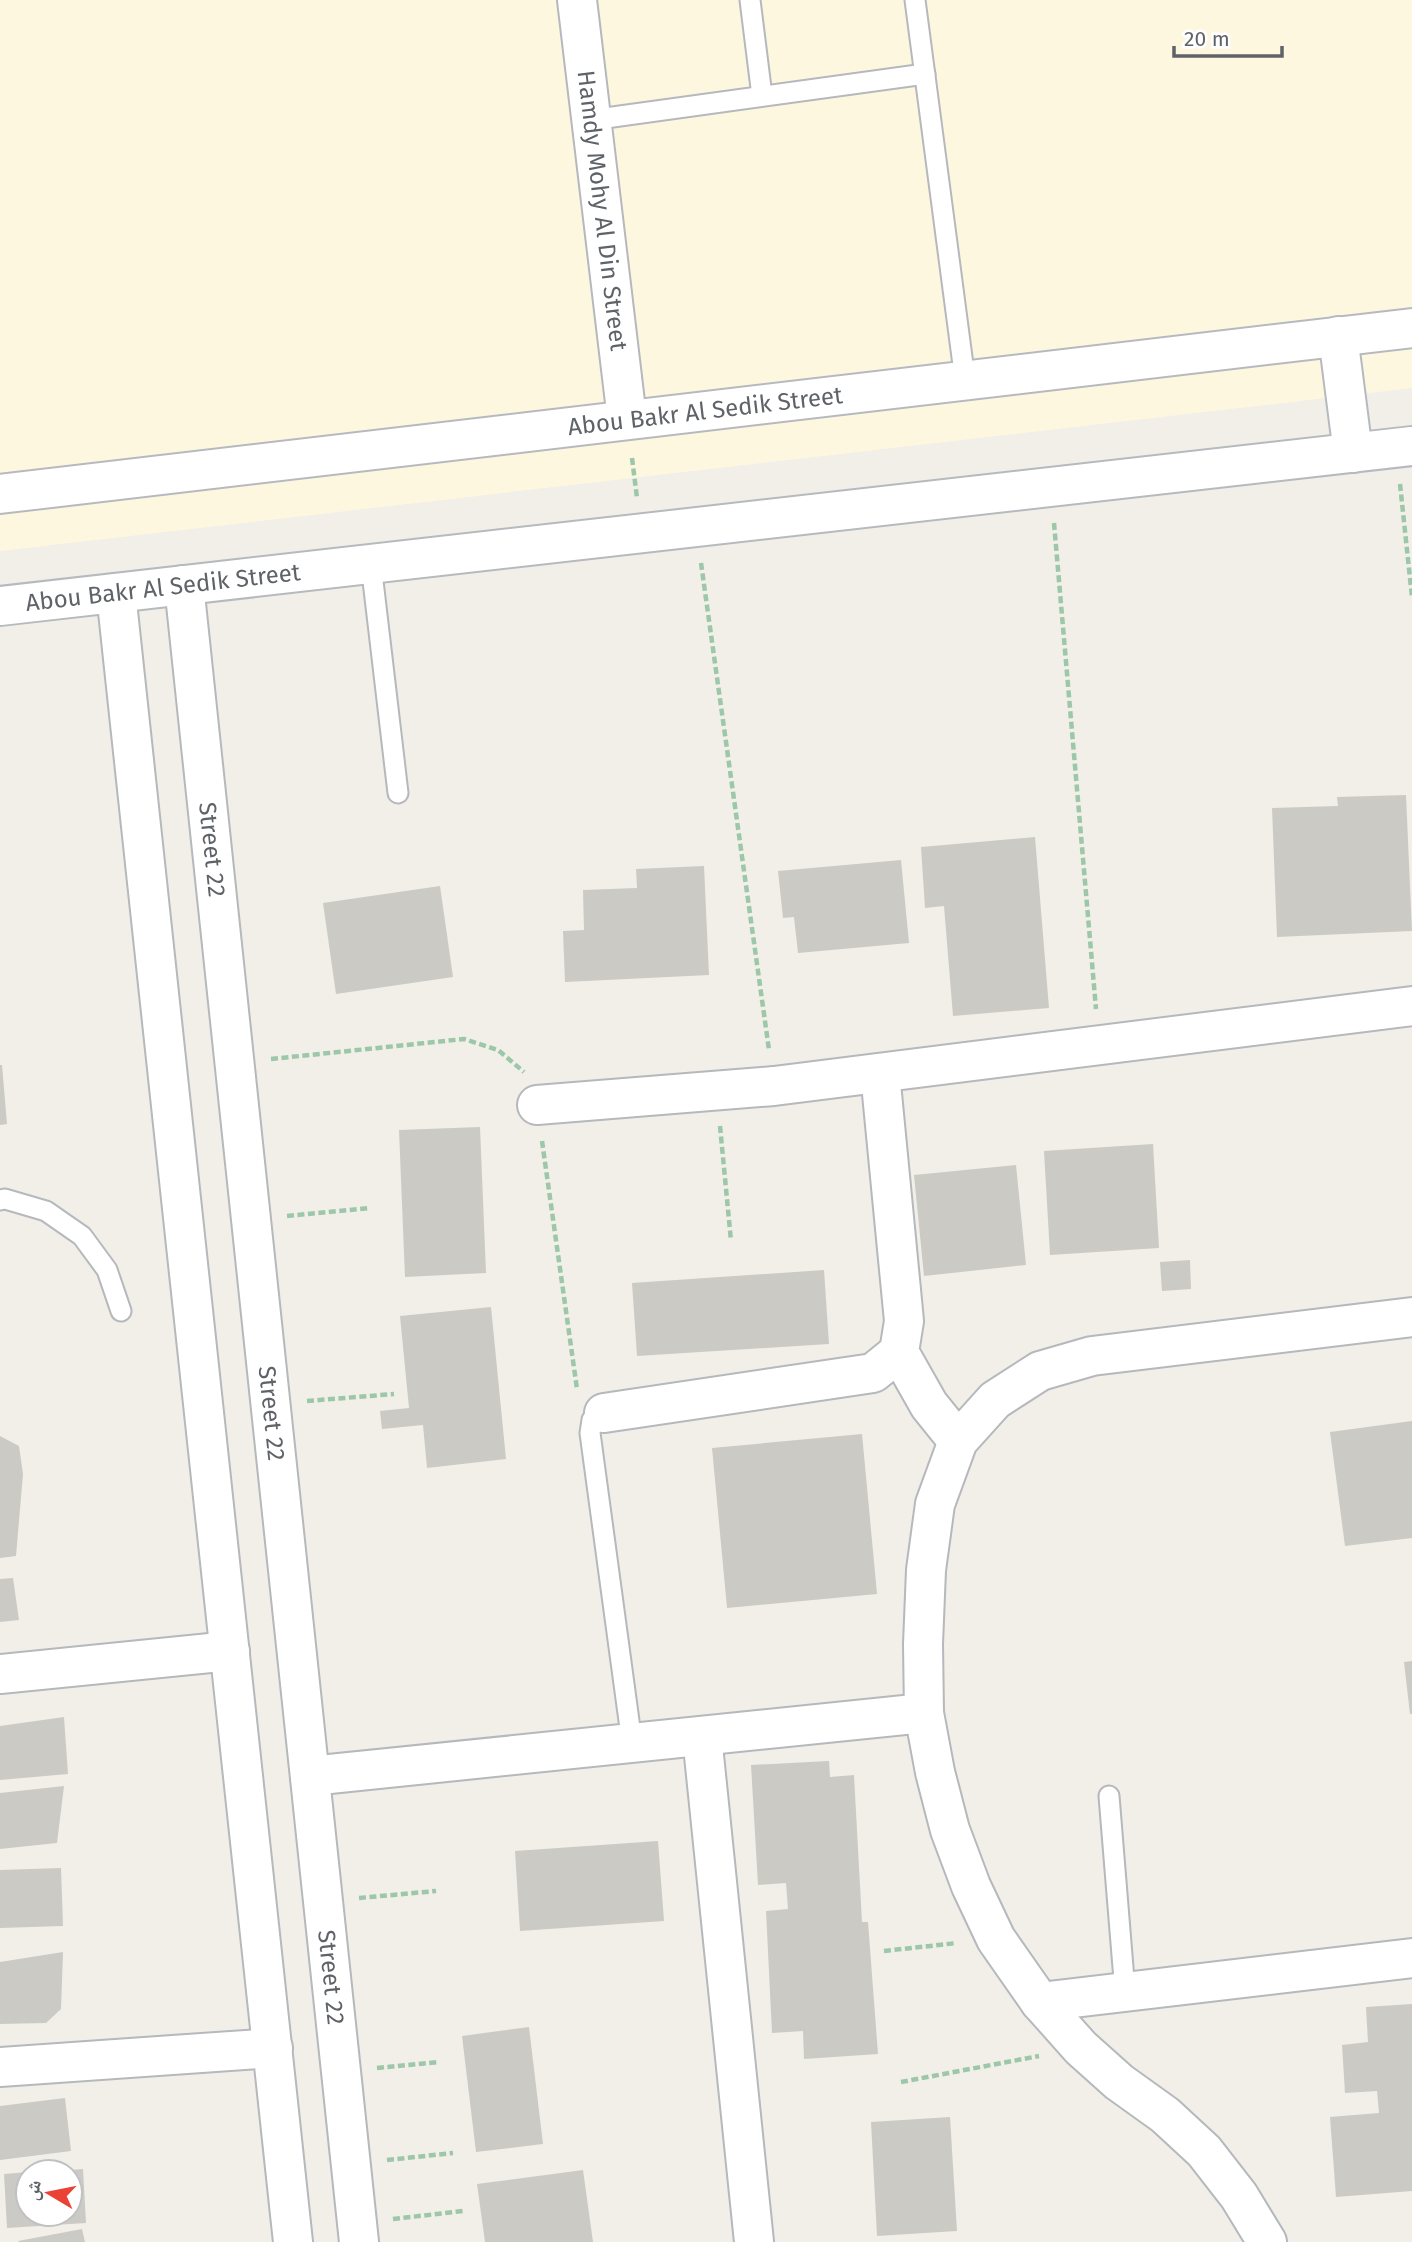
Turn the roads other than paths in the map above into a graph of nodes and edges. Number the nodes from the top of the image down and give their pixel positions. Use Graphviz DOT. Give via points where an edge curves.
graph roads {
  1 [pos="577,0"];
  2 [pos="750,0"];
  3 [pos="915,0"];
  4 [pos="925,74"];
  5 [pos="762,96"];
  6 [pos="591,120"];
  7 [pos="1412,328"];
  8 [pos="1338,336"];
  9 [pos="965,380"];
  10 [pos="626,419"];
  11 [pos="1404,447"];
  12 [pos="1353,453"];
  13 [pos="0,494"];
  14 [pos="371,564"];
  15 [pos="184,585"];
  16 [pos="116,593"];
  17 [pos="0,606"];
  18 [pos="398,793"];
  19 [pos="1412,1006"];
  20 [pos="880,1073"];
  21 [pos="537,1105"];
  22 [pos="0,1200"];
  23 [pos="121,1311"];
  24 [pos="1412,1317"];
  25 [pos="899,1352"];
  26 [pos="598,1416"];
  27 [pos="958,1441"];
  28 [pos="230,1651"];
  29 [pos="0,1674"];
  30 [pos="924,1713"];
  31 [pos="702,1736"];
  32 [pos="632,1743"];
  33 [pos="310,1776"];
  34 [pos="1109,1796"];
  35 [pos="1412,1958"];
  36 [pos="1125,1992"];
  37 [pos="1040,2002"];
  38 [pos="272,2048"];
  39 [pos="0,2067"];
  40 [pos="358,2232"];
  41 [pos="293,2242"];
  42 [pos="754,2242"];
  43 [pos="1267,2242"];
  1 -- 6 [label="street, Hamdy Mohy Al Din Street"];
  2 -- 5 [label="lane"];
  3 -- 4 [label="lane"];
  4 -- 5 [label="lane"];
  4 -- 9 [label="lane"];
  5 -- 6 [label="lane"];
  6 -- 10 [label="street, Hamdy Mohy Al Din Street"];
  7 -- 8 [label="street, Abou Bakr Al Sedik Street"];
  8 -- 9 [label="street, Abou Bakr Al Sedik Street"];
  8 -- 12 [label="street"];
  9 -- 10 [label="street, Abou Bakr Al Sedik Street"];
  10 -- 13 [label="street, Abou Bakr Al Sedik Street"];
  11 -- 12 [label="street, Abou Bakr Al Sedik Street"];
  12 -- 14 [label="street, Abou Bakr Al Sedik Street"];
  14 -- 15 [label="street, Abou Bakr Al Sedik Street"];
  14 -- 18 [label="lane"];
  15 -- 16 [label="street, Abou Bakr Al Sedik Street"];
  15 -- 33 [label="street, Street 22"];
  16 -- 17 [label="street, Abou Bakr Al Sedik Street"];
  16 -- 28 [label="street"];
  19 -- 20 [label="street"];
  20 -- 21 [label="street"];
  20 -- 25 [label="street" via="904,1321"];
  22 -- 23 [label="lane" via="46,1211 82,1236 107,1270"];
  24 -- 27 [label="street" via="1092,1356 1040,1371 995,1400"];
  25 -- 26 [label="street" via="873,1373"];
  25 -- 27 [label="street" via="929,1405"];
  26 -- 32 [label="lane" via="590,1433"];
  27 -- 30 [label="street" via="935,1504 926,1570"];
  28 -- 29 [label="street"];
  28 -- 38 [label="street"];
  30 -- 31 [label="street"];
  30 -- 37 [label="street" via="950,1830 971,1886 996,1939"];
  31 -- 32 [label="street"];
  31 -- 42 [label="street"];
  32 -- 33 [label="street"];
  33 -- 40 [label="street, Street 22"];
  34 -- 36 [label="lane"];
  35 -- 36 [label="street"];
  36 -- 37 [label="street"];
  37 -- 43 [label="street" via="1081,2048 1204,2151"];
  38 -- 39 [label="street"];
  38 -- 41 [label="street"];
}
